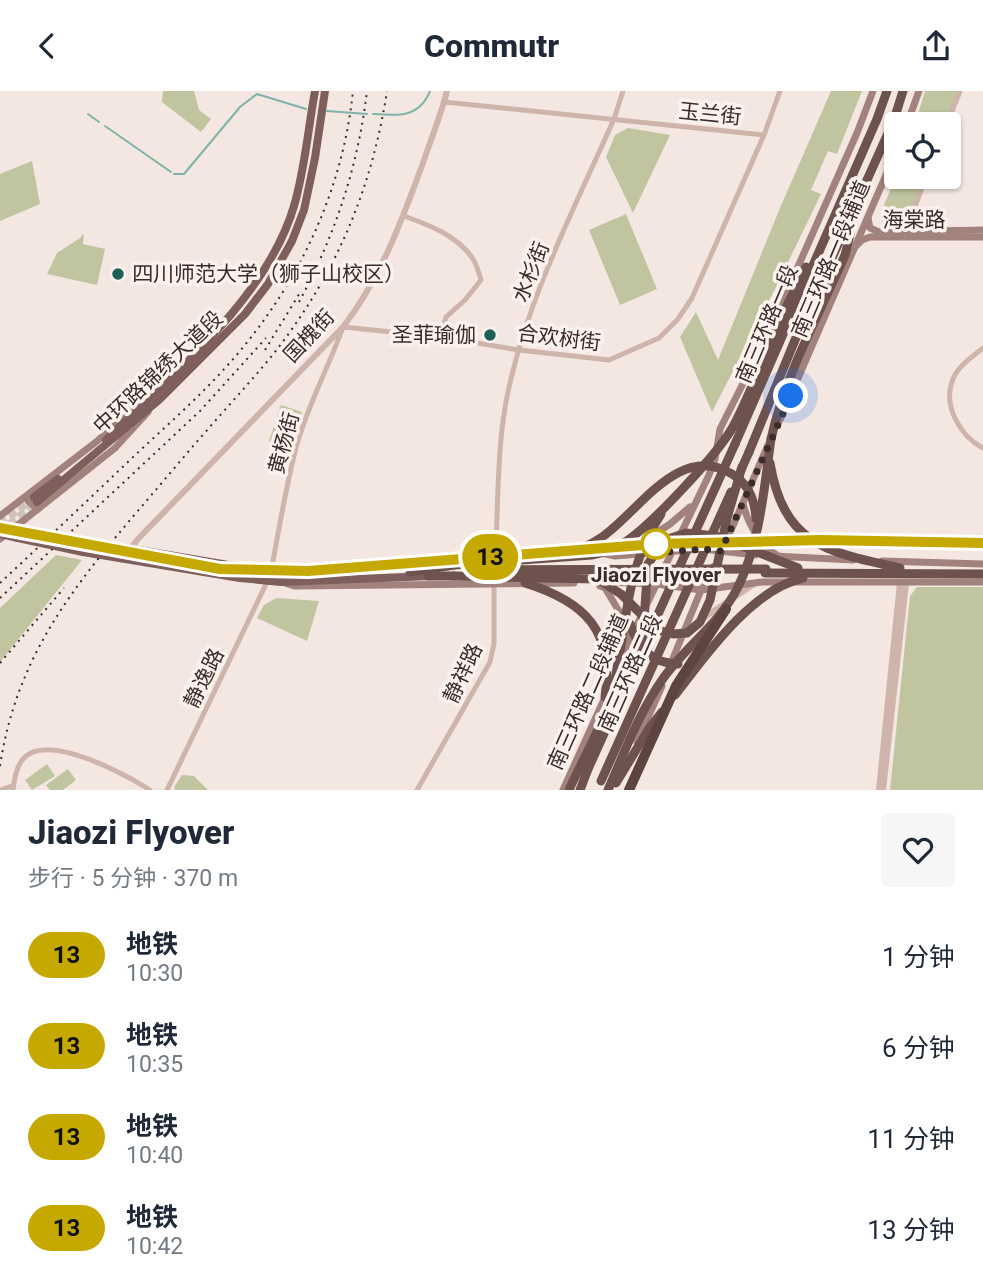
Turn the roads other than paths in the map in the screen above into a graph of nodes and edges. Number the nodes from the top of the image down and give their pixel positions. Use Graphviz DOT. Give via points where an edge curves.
graph roads {
  1 [pos="314,91"];
  2 [pos="325,91"];
  3 [pos="447,91"];
  4 [pos="623,91"];
  5 [pos="780,91"];
  6 [pos="873,91"];
  7 [pos="887,91"];
  8 [pos="903,91"];
  9 [pos="919,91"];
  10 [pos="960,91"];
  11 [pos="444,102"];
  12 [pos="911,112"];
  13 [pos="952,112"];
  14 [pos="614,119"];
  15 [pos="764,135"];
  16 [pos="884,180"];
  17 [pos="922,189"];
  18 [pos="869,214"];
  19 [pos="404,216"];
  20 [pos="849,220"];
  21 [pos="983,230"];
  22 [pos="944,231"];
  23 [pos="983,237"];
  24 [pos="822,242"];
  25 [pos="852,252"];
  26 [pos="343,327"];
  27 [pos="441,337"];
  28 [pos="983,348"];
  29 [pos="519,350"];
  30 [pos="771,439"];
  31 [pos="983,448"];
  32 [pos="742,467"];
  33 [pos="672,498"];
  34 [pos="34,501"];
  35 [pos="743,503"];
  36 [pos="693,504"];
  37 [pos="0,516"];
  38 [pos="0,524"];
  39 [pos="18,528"];
  40 [pos="1,536"];
  41 [pos="752,547"];
  42 [pos="130,549"];
  43 [pos="573,551"];
  44 [pos="721,551"];
  45 [pos="674,552"];
  46 [pos="615,556"];
  47 [pos="495,557"];
  48 [pos="781,557"];
  49 [pos="550,558"];
  50 [pos="126,560"];
  51 [pos="983,566"];
  52 [pos="798,568"];
  53 [pos="959,570"];
  54 [pos="454,571"];
  55 [pos="663,571"];
  56 [pos="678,571"];
  57 [pos="695,571"];
  58 [pos="411,572"];
  59 [pos="764,574"];
  60 [pos="983,574"];
  61 [pos="270,576"];
  62 [pos="428,576"];
  63 [pos="902,577"];
  64 [pos="514,579"];
  65 [pos="281,582"];
  66 [pos="494,582"];
  67 [pos="593,582"];
  68 [pos="983,582"];
  69 [pos="563,583"];
  70 [pos="656,584"];
  71 [pos="701,590"];
  72 [pos="626,603"];
  73 [pos="726,609"];
  74 [pos="681,635"];
  75 [pos="723,637"];
  76 [pos="632,638"];
  77 [pos="677,645"];
  78 [pos="621,657"];
  79 [pos="631,675"];
  80 [pos="597,727"];
  81 [pos="598,785"];
  82 [pos="13,788"];
  83 [pos="0,790"];
  84 [pos="150,790"];
  85 [pos="167,790"];
  86 [pos="417,790"];
  87 [pos="563,790"];
  88 [pos="569,790"];
  89 [pos="580,790"];
  90 [pos="611,790"];
  91 [pos="629,790"];
  92 [pos="881,790"];
  1 -- 34 [label="main road, 中环路锦绣大道段" via="295,206 257,282 236,310 100,446"];
  2 -- 34 [label="main road, 中环路锦绣大道段" via="304,210 268,285 159,400"];
  3 -- 11 [label="street, 国槐街"];
  4 -- 14 [label="street, 水杉街"];
  5 -- 15 [label="street, 合欢树街"];
  6 -- 36 [label="main road, 南三环路一段辅道" via="770,330 720,429 715,459"];
  7 -- 24 [label="highway, 南三环路一段"];
  8 -- 20 [label="highway, 南三环路一段"];
  9 -- 12 [label="main road"];
  10 -- 13 [label="street"];
  11 -- 14 [label="street, 玉兰街"];
  11 -- 19 [label="street, 国槐街"];
  14 -- 15 [label="street, 玉兰街"];
  14 -- 29 [label="street, 水杉街"];
  15 -- 29 [label="street, 合欢树街" via="692,298 659,338 609,360"];
  16 -- 18 [label="main road, 南三环路一段辅道"];
  17 -- 22 [label="street" via="914,209 918,217 925,222 943,219"];
  18 -- 22 [label="main road, 海棠路" via="867,223 874,231"];
  18 -- 25 [label="main road, 南三环路一段辅道"];
  19 -- 26 [label="street, 国槐街" via="377,277"];
  19 -- 27 [label="street" via="433,226 458,243 474,260 481,281 446,317"];
  20 -- 30 [label="highway" via="845,255 792,372"];
  20 -- 32 [label="highway, 南三环路一段, bridge"];
  21 -- 22 [label="main road, 海棠路"];
  23 -- 25 [label="main road, 海棠路" via="870,237"];
  24 -- 33 [label="highway, bridge" via="797,282 735,424"];
  24 -- 56 [label="highway, 南三环路一段, bridge"];
  25 -- 35 [label="main road, 南三环路一段辅道"];
  26 -- 27 [label="street, 合欢树街"];
  26 -- 42 [label="street, 国槐街"];
  26 -- 61 [label="street, 黄杨街" via="297,445"];
  27 -- 29 [label="street, 合欢树街"];
  28 -- 31 [label="street" via="958,371 949,396 958,424"];
  29 -- 47 [label="street, 水杉街" via="499,453"];
  30 -- 41 [label="highway, bridge"];
  30 -- 63 [label="highway, bridge" via="774,483 796,528 828,550"];
  32 -- 57 [label="highway, 南三环路一段, bridge"];
  32 -- 64 [label="highway, bridge" via="709,600 700,622 687,633 657,630 621,594 597,579"];
  33 -- 49 [label="highway, bridge" via="625,543 608,552"];
  33 -- 72 [label="highway, bridge" via="641,551"];
  34 -- 37 [label="main road"];
  34 -- 39 [label="main road"];
  35 -- 44 [label="main road, 南三环路一段辅道"];
  35 -- 48 [label="main road" via="746,518 767,548"];
  36 -- 45 [label="main road, 南三环路一段辅道"];
  36 -- 46 [label="main road" via="624,555"];
  38 -- 39 [label="main road"];
  39 -- 40 [label="main road"];
  39 -- 42 [label="main road, bridge"];
  40 -- 50 [label="main road, bridge"];
  41 -- 49 [label="highway, bridge" via="755,508 744,481 716,466 704,465 686,469 654,489 591,545"];
  41 -- 73 [label="highway, bridge"];
  42 -- 50 [label="street, 国槐街"];
  42 -- 61 [label="main road"];
  43 -- 46 [label="main road"];
  43 -- 47 [label="main road"];
  43 -- 69 [label="street" via="573,575"];
  44 -- 45 [label="main road"];
  44 -- 48 [label="main road"];
  44 -- 71 [label="main road, 南三环路一段辅道"];
  45 -- 46 [label="main road"];
  45 -- 55 [label="main road, 南三环路一段辅道"];
  47 -- 61 [label="main road" via="292,568"];
  47 -- 66 [label="street, 静祥路"];
  48 -- 51 [label="main road"];
  49 -- 54 [label="highway, bridge"];
  50 -- 61 [label="main road"];
  51 -- 53 [label="highway"];
  52 -- 59 [label="highway, bridge"];
  52 -- 63 [label="highway, bridge"];
  52 -- 79 [label="highway, bridge" via="716,536 687,533 671,538 648,564 641,639"];
  53 -- 60 [label="highway"];
  53 -- 63 [label="highway"];
  54 -- 58 [label="highway"];
  54 -- 59 [label="highway, bridge"];
  54 -- 62 [label="highway"];
  54 -- 64 [label="highway, bridge"];
  55 -- 70 [label="main road, 南三环路二段辅道"];
  56 -- 79 [label="highway, 南三环路二段, bridge"];
  57 -- 81 [label="highway, 南三环路二段, bridge"];
  58 -- 61 [label="main road"];
  59 -- 63 [label="highway"];
  59 -- 71 [label="main road"];
  59 -- 74 [label="street"];
  61 -- 65 [label="main road"];
  61 -- 85 [label="street, 静逸路"];
  62 -- 65 [label="main road"];
  63 -- 68 [label="main road"];
  63 -- 75 [label="highway, bridge" via="795,580 777,586"];
  63 -- 92 [label="street"];
  64 -- 80 [label="highway, bridge" via="563,596 593,625 608,669"];
  65 -- 66 [label="main road" via="294,586"];
  66 -- 69 [label="main road"];
  66 -- 86 [label="street, 静祥路" via="490,662"];
  67 -- 69 [label="main road"];
  67 -- 70 [label="main road"];
  67 -- 78 [label="main road" via="605,588 628,626"];
  70 -- 71 [label="main road"];
  70 -- 76 [label="main road, 南三环路二段辅道"];
  71 -- 74 [label="main road"];
  72 -- 75 [label="highway, bridge" via="636,640 659,661 682,664"];
  72 -- 80 [label="highway, bridge" via="610,701"];
  73 -- 90 [label="highway, bridge" via="661,681"];
  73 -- 91 [label="highway, bridge" via="676,685"];
  74 -- 77 [label="main road"];
  75 -- 90 [label="highway, bridge" via="650,727"];
  76 -- 77 [label="main road" via="657,618 673,625"];
  76 -- 78 [label="main road, 南三环路二段辅道"];
  77 -- 90 [label="main road"];
  78 -- 87 [label="main road, 南三环路二段辅道"];
  79 -- 89 [label="highway, 南三环路二段, bridge"];
  80 -- 88 [label="highway, bridge"];
  82 -- 83 [label="street"];
  82 -- 84 [label="street" via="23,758 42,750 86,757"];
}
